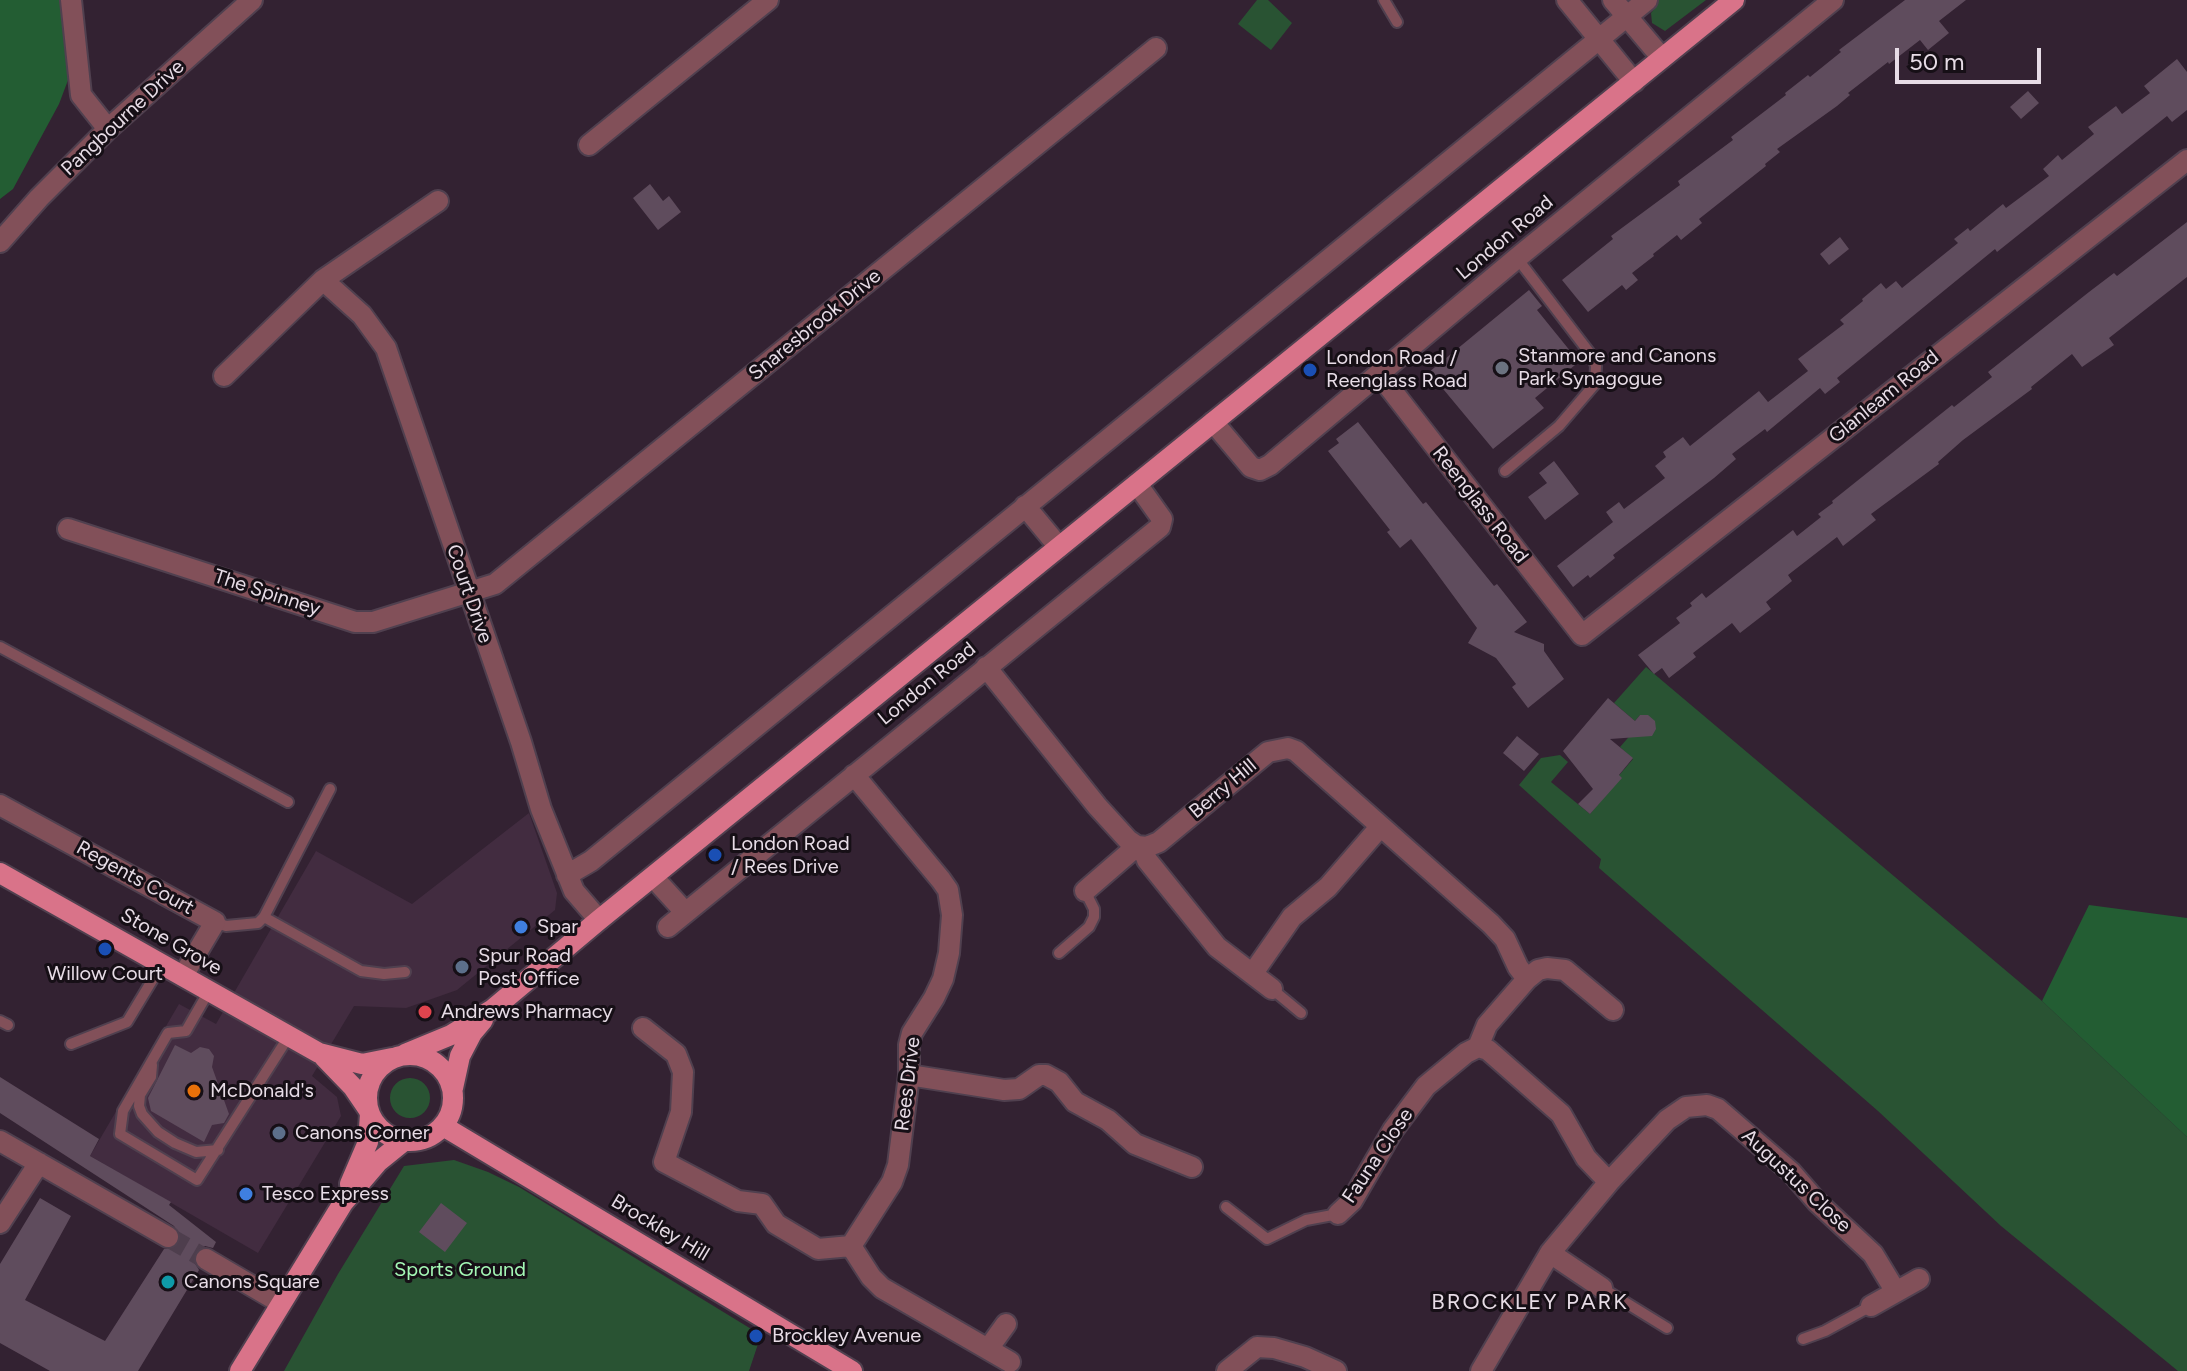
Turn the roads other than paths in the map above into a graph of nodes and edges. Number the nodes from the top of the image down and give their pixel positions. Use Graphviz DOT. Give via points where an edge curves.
graph roads {
  1 [pos="71,0"];
  2 [pos="252,0"];
  3 [pos="768,0"];
  4 [pos="1384,0"];
  5 [pos="1567,0"];
  6 [pos="1613,0"];
  7 [pos="1647,0"];
  8 [pos="1734,0"];
  9 [pos="1833,0"];
  10 [pos="1627,16"];
  11 [pos="1397,22"];
  12 [pos="1599,39"];
  13 [pos="1156,48"];
  14 [pos="1662,58"];
  15 [pos="1634,82"];
  16 [pos="108,129"];
  17 [pos="589,145"];
  18 [pos="2187,160"];
  19 [pos="438,201"];
  20 [pos="0,242"];
  21 [pos="1517,258"];
  22 [pos="323,280"];
  23 [pos="1379,374"];
  24 [pos="224,376"];
  25 [pos="1213,422"];
  26 [pos="1505,471"];
  27 [pos="1137,484"];
  28 [pos="1025,506"];
  29 [pos="68,529"];
  30 [pos="1059,547"];
  31 [pos="468,592"];
  32 [pos="1582,635"];
  33 [pos="0,647"];
  34 [pos="986,667"];
  35 [pos="854,775"];
  36 [pos="330,789"];
  37 [pos="288,802"];
  38 [pos="0,805"];
  39 [pos="1380,827"];
  40 [pos="1140,846"];
  41 [pos="0,873"];
  42 [pos="567,875"];
  43 [pos="653,877"];
  44 [pos="1085,891"];
  45 [pos="685,912"];
  46 [pos="264,917"];
  47 [pos="599,920"];
  48 [pos="215,922"];
  49 [pos="668,927"];
  50 [pos="1059,953"];
  51 [pos="162,964"];
  52 [pos="405,972"];
  53 [pos="1253,973"];
  54 [pos="183,976"];
  55 [pos="1527,979"];
  56 [pos="1272,989"];
  57 [pos="209,991"];
  58 [pos="493,1009"];
  59 [pos="1613,1010"];
  60 [pos="1301,1013"];
  61 [pos="643,1028"];
  62 [pos="176,1031"];
  63 [pos="289,1036"];
  64 [pos="71,1044"];
  65 [pos="1478,1047"];
  66 [pos="319,1053"];
  67 [pos="398,1056"];
  68 [pos="152,1060"];
  69 [pos="909,1075"];
  70 [pos="151,1077"];
  71 [pos="453,1088"];
  72 [pos="369,1112"];
  73 [pos="443,1126"];
  74 [pos="0,1141"];
  75 [pos="404,1141"];
  76 [pos="218,1150"];
  77 [pos="39,1163"];
  78 [pos="1192,1167"];
  79 [pos="1609,1182"];
  80 [pos="343,1203"];
  81 [pos="1226,1207"];
  82 [pos="1338,1214"];
  83 [pos="0,1223"];
  84 [pos="168,1237"];
  85 [pos="851,1246"];
  86 [pos="1550,1253"];
  87 [pos="206,1259"];
  88 [pos="1919,1279"];
  89 [pos="1602,1288"];
  90 [pos="1896,1292"];
  91 [pos="281,1303"];
  92 [pos="1871,1306"];
  93 [pos="1006,1324"];
  94 [pos="1667,1328"];
  95 [pos="1803,1339"];
  96 [pos="988,1349"];
  97 [pos="1010,1362"];
  98 [pos="240,1371"];
  99 [pos="852,1371"];
  100 [pos="1227,1371"];
  101 [pos="1336,1371"];
  102 [pos="1481,1371"];
  1 -- 16 [label="street" via="81,95"];
  2 -- 16 [label="street, Pangbourne Drive"];
  3 -- 17 [label="street"];
  4 -- 11 [label="lane"];
  5 -- 12 [label="street"];
  6 -- 10 [label="street"];
  7 -- 10 [label="street"];
  8 -- 14 [label="main road, London Road"];
  9 -- 21 [label="street, London Road"];
  10 -- 12 [label="street"];
  10 -- 14 [label="street"];
  12 -- 15 [label="street"];
  12 -- 28 [label="street"];
  13 -- 31 [label="street, Snaresbrook Drive" via="495,584"];
  14 -- 15 [label="main road, London Road"];
  15 -- 25 [label="main road, London Road"];
  16 -- 20 [label="street, Pangbourne Drive"];
  18 -- 32 [label="street, Glanleam Road"];
  19 -- 22 [label="street"];
  21 -- 23 [label="street, London Road"];
  21 -- 26 [label="lane" via="1592,356 1595,384 1559,426"];
  22 -- 24 [label="street"];
  22 -- 31 [label="street, Court Drive" via="362,315 386,348"];
  23 -- 25 [label="street, London Road" via="1260,470 1251,467"];
  23 -- 32 [label="street, Reenglass Road"];
  25 -- 27 [label="main road, London Road"];
  27 -- 30 [label="main road, London Road"];
  27 -- 34 [label="street, London Road" via="1160,514 1160,527"];
  28 -- 30 [label="street"];
  28 -- 42 [label="street" via="591,861"];
  29 -- 31 [label="street, The Spinney" via="355,622 373,622"];
  30 -- 43 [label="main road, London Road"];
  31 -- 42 [label="street, Court Drive"];
  33 -- 37 [label="lane"];
  34 -- 35 [label="street, London Road"];
  34 -- 40 [label="street" via="1097,806"];
  35 -- 45 [label="street, London Road"];
  35 -- 69 [label="street, Rees Drive" via="941,880 951,901 949,953 934,998 912,1033"];
  36 -- 46 [label="lane"];
  38 -- 48 [label="street, Regents Court"];
  39 -- 40 [label="street, Berry Hill" via="1296,751 1281,748 1268,752 1159,842"];
  39 -- 53 [label="street" via="1328,887 1292,917"];
  39 -- 55 [label="street, Berry Hill" via="1491,924"];
  40 -- 44 [label="street, Berry Hill"];
  40 -- 53 [label="street" via="1217,947"];
  41 -- 51 [label="main road, Stone Grove"];
  42 -- 47 [label="street, Court Drive"];
  43 -- 45 [label="street"];
  43 -- 47 [label="main road, London Road"];
  44 -- 50 [label="lane" via="1094,917"];
  45 -- 49 [label="street, London Road"];
  46 -- 48 [label="lane" via="258,923"];
  46 -- 52 [label="lane" via="361,971"];
  47 -- 58 [label="main road, London Road"];
  48 -- 54 [label="street, Regents Court"];
  51 -- 54 [label="main road, Stone Grove"];
  51 -- 64 [label="lane" via="127,1022"];
  53 -- 56 [label="street"];
  54 -- 57 [label="main road, Stone Grove"];
  55 -- 59 [label="street" via="1538,970 1565,970"];
  55 -- 65 [label="street" via="1487,1025"];
  56 -- 60 [label="lane"];
  57 -- 62 [label="lane" via="186,1031"];
  57 -- 63 [label="main road, Stone Grove"];
  58 -- 67 [label="main road, London Road" via="451,1035"];
  58 -- 71 [label="main road, London Road" via="464,1048"];
  61 -- 85 [label="street" via="676,1054 683,1072 681,1112 664,1162 738,1201 762,1204 776,1224 818,1249"];
  62 -- 68 [label="lane" via="168,1033"];
  62 -- 70 [label="lane"];
  63 -- 66 [label="main road, Stone Grove"];
  63 -- 76 [label="lane"];
  65 -- 79 [label="street" via="1561,1114 1586,1158"];
  65 -- 82 [label="street, Fauna Close" via="1426,1086 1352,1201"];
  66 -- 67 [label="main road, Stone Grove" via="362,1064"];
  66 -- 72 [label="main road, Stone Grove"];
  67 -- 71 [label="main road" via="425,1056 438,1064"];
  67 -- 72 [label="main road" via="373,1074 367,1088"];
  68 -- 70 [label="lane"];
  68 -- 76 [label="lane" via="123,1111 120,1134 197,1180"];
  69 -- 78 [label="street" via="1004,1090 1019,1089 1046,1075 1135,1144"];
  69 -- 85 [label="street, Rees Drive" via="898,1165"];
  70 -- 76 [label="lane" via="139,1106 158,1132 196,1152"];
  71 -- 73 [label="main road"];
  72 -- 75 [label="main road" via="381,1131"];
  72 -- 80 [label="main road" via="368,1142"];
  73 -- 75 [label="main road" via="423,1139"];
  73 -- 99 [label="main road, Brockley Hill"];
  74 -- 77 [label="street"];
  75 -- 80 [label="main road"];
  77 -- 83 [label="street"];
  77 -- 84 [label="street"];
  79 -- 86 [label="street, Augustus Close"];
  79 -- 90 [label="street, Augustus Close" via="1677,1112 1707,1105 1718,1109 1873,1254"];
  80 -- 91 [label="main road"];
  81 -- 82 [label="lane, Fauna Close" via="1267,1239 1306,1220"];
  85 -- 96 [label="street" via="882,1288"];
  86 -- 89 [label="street"];
  86 -- 102 [label="street, Augustus Close"];
  87 -- 91 [label="street"];
  88 -- 90 [label="street"];
  89 -- 94 [label="lane"];
  90 -- 92 [label="street"];
  91 -- 98 [label="main road"];
  92 -- 95 [label="lane"];
  93 -- 96 [label="street"];
  96 -- 97 [label="street"];
  100 -- 101 [label="street" via="1257,1347 1294,1354"];
}
